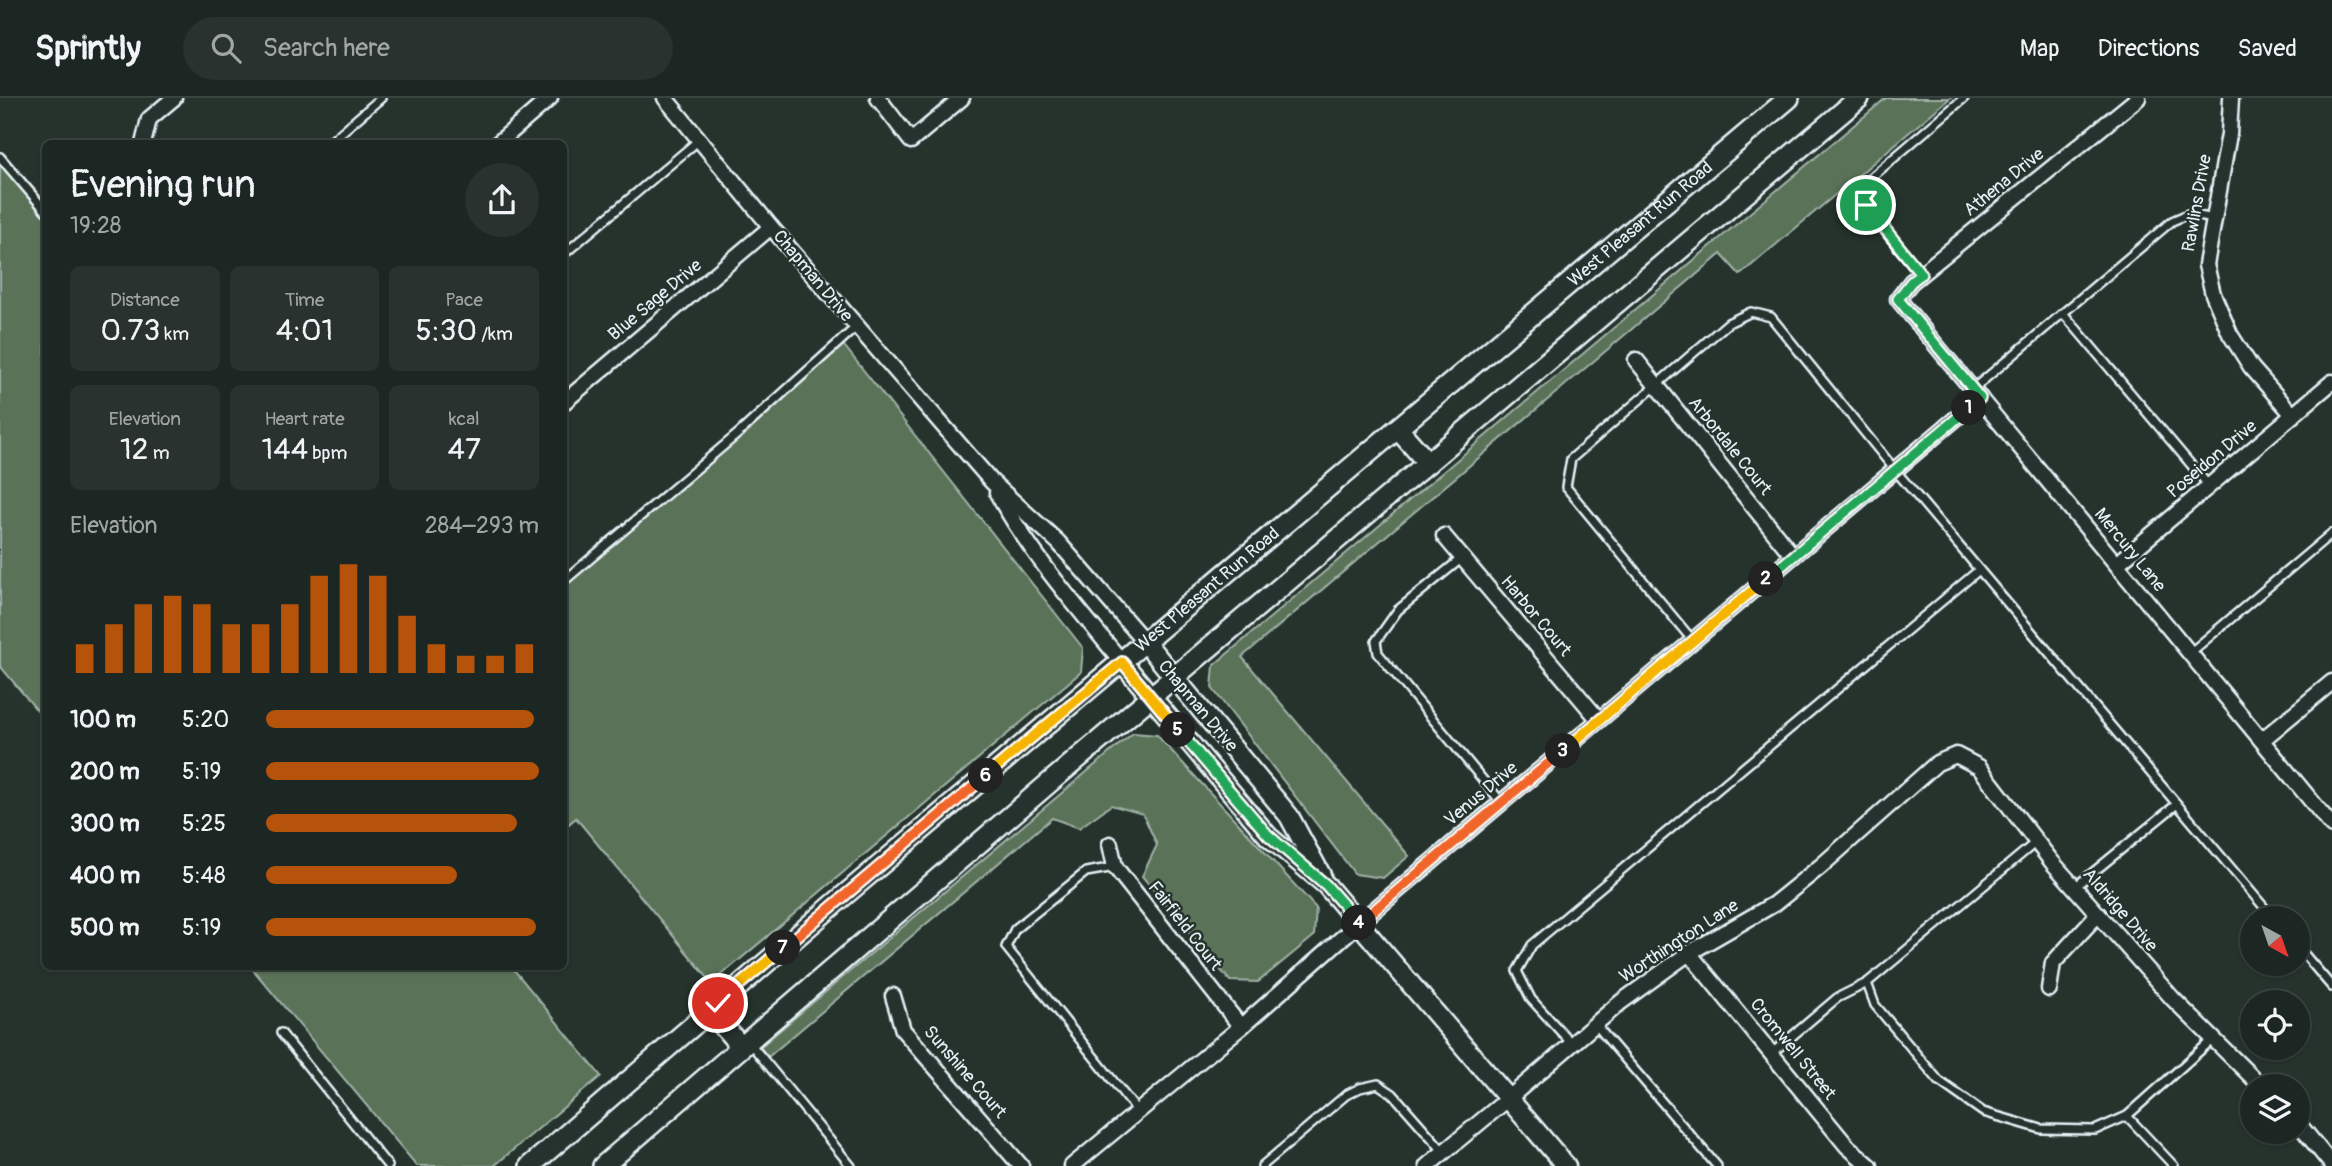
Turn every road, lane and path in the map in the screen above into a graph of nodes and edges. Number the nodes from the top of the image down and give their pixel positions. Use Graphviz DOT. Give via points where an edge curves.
graph roads {
  1 [pos="174,98"];
  2 [pos="381,98"];
  3 [pos="550,98"];
  4 [pos="665,98"];
  5 [pos="878,98"];
  6 [pos="962,98"];
  7 [pos="1789,98"];
  8 [pos="1859,98"];
  9 [pos="1964,98"];
  10 [pos="2138,98"];
  11 [pos="2231,98"];
  12 [pos="144,140"];
  13 [pos="333,140"];
  14 [pos="502,140"];
  15 [pos="699,140"];
  16 [pos="0,157"];
  17 [pos="42,206"];
  18 [pos="2214,219"];
  19 [pos="771,227"];
  20 [pos="567,251"];
  21 [pos="1921,274"];
  22 [pos="1898,299"];
  23 [pos="2063,313"];
  24 [pos="856,327"];
  25 [pos="1636,360"];
  26 [pos="2332,382"];
  27 [pos="1656,385"];
  28 [pos="1976,394"];
  29 [pos="567,399"];
  30 [pos="2293,415"];
  31 [pos="1398,429"];
  32 [pos="1427,463"];
  33 [pos="1895,470"];
  34 [pos="992,482"];
  35 [pos="2210,486"];
  36 [pos="2332,533"];
  37 [pos="1444,536"];
  38 [pos="1793,556"];
  39 [pos="1462,558"];
  40 [pos="2117,564"];
  41 [pos="1979,570"];
  42 [pos="567,578"];
  43 [pos="1693,641"];
  44 [pos="1145,642"];
  45 [pos="2190,653"];
  46 [pos="1122,662"];
  47 [pos="1175,677"];
  48 [pos="2332,682"];
  49 [pos="1150,697"];
  50 [pos="1599,720"];
  51 [pos="2262,740"];
  52 [pos="1956,755"];
  53 [pos="1502,803"];
  54 [pos="2177,804"];
  55 [pos="2332,826"];
  56 [pos="2036,842"];
  57 [pos="1110,844"];
  58 [pos="1115,867"];
  59 [pos="1326,885"];
  60 [pos="2074,887"];
  61 [pos="2263,906"];
  62 [pos="2098,914"];
  63 [pos="1359,923"];
  64 [pos="1689,953"];
  65 [pos="2310,961"];
  66 [pos="1867,984"];
  67 [pos="2332,988"];
  68 [pos="2049,989"];
  69 [pos="893,996"];
  70 [pos="710,1010"];
  71 [pos="1595,1024"];
  72 [pos="1241,1027"];
  73 [pos="281,1033"];
  74 [pos="2213,1039"];
  75 [pos="744,1044"];
  76 [pos="1572,1044"];
  77 [pos="1772,1054"];
  78 [pos="2249,1074"];
  79 [pos="1509,1098"];
  80 [pos="1138,1112"];
  81 [pos="2127,1116"];
  82 [pos="2310,1138"];
  83 [pos="1444,1152"];
  84 [pos="2332,1165"];
  85 [pos="388,1166"];
  86 [pos="530,1166"];
  87 [pos="603,1166"];
  88 [pos="851,1166"];
  89 [pos="1021,1166"];
  90 [pos="1072,1166"];
  91 [pos="1262,1166"];
  92 [pos="1427,1166"];
  93 [pos="1566,1166"];
  94 [pos="1717,1166"];
  95 [pos="1870,1166"];
  96 [pos="2174,1166"];
  1 -- 12 [label="street" via="149,119"];
  2 -- 13 [label="lane"];
  3 -- 14 [label="street"];
  4 -- 15 [label="street, Chapman Drive"];
  5 -- 6 [label="street" via="911,141"];
  7 -- 31 [label="main road, West Pleasant Run Road"];
  8 -- 32 [label="main road"];
  9 -- 21 [label="lane" via="1867,181 1861,193"];
  10 -- 21 [label="street, Athena Drive"];
  11 -- 18 [label="street, Rawlins Drive"];
  15 -- 19 [label="street, Chapman Drive"];
  15 -- 20 [label="lane"];
  16 -- 17 [label="lane"];
  18 -- 23 [label="lane" via="2188,214 2172,221"];
  18 -- 30 [label="street, Rawlins Drive" via="2206,265 2213,293 2230,334 2251,367"];
  19 -- 24 [label="street, Chapman Drive"];
  19 -- 29 [label="street, Blue Sage Drive"];
  21 -- 22 [label="street, Athena Drive"];
  22 -- 28 [label="street, Mercury Lane"];
  23 -- 28 [label="lane"];
  23 -- 35 [label="lane"];
  24 -- 34 [label="street, Chapman Drive"];
  24 -- 42 [label="lane"];
  25 -- 27 [label="street, Arbordale Court"];
  26 -- 30 [label="street, Poseidon Drive"];
  27 -- 33 [label="lane" via="1728,323 1751,312 1771,317"];
  27 -- 38 [label="street, Arbordale Court"];
  27 -- 43 [label="lane" via="1571,459 1566,487"];
  28 -- 33 [label="street, Venus Drive"];
  28 -- 40 [label="street, Mercury Lane"];
  30 -- 35 [label="street, Poseidon Drive"];
  31 -- 32 [label="main road"];
  31 -- 44 [label="main road, West Pleasant Run Road"];
  32 -- 47 [label="main road"];
  33 -- 38 [label="street, Venus Drive"];
  33 -- 41 [label="lane"];
  34 -- 44 [label="street, Chapman Drive" via="1058,542"];
  34 -- 46 [label="street, Chapman Drive" via="1026,541"];
  35 -- 40 [label="street, Poseidon Drive"];
  36 -- 45 [label="lane"];
  37 -- 39 [label="street, Harbor Court"];
  38 -- 43 [label="street, Venus Drive"];
  39 -- 50 [label="street, Harbor Court"];
  39 -- 53 [label="lane" via="1398,610 1376,640 1378,653"];
  40 -- 45 [label="street, Mercury Lane"];
  41 -- 54 [label="lane"];
  41 -- 76 [label="lane" via="1532,945 1517,971 1531,999"];
  43 -- 50 [label="street, Venus Drive"];
  44 -- 46 [label="main road, West Pleasant Run Road"];
  44 -- 47 [label="street, Chapman Drive"];
  45 -- 51 [label="street, Mercury Lane"];
  46 -- 49 [label="street, Chapman Drive"];
  46 -- 70 [label="main road, West Pleasant Run Road"];
  47 -- 49 [label="main road"];
  47 -- 59 [label="street, Chapman Drive" via="1289,816"];
  48 -- 51 [label="street"];
  49 -- 59 [label="street, Chapman Drive" via="1268,835"];
  49 -- 75 [label="main road"];
  50 -- 53 [label="street, Venus Drive"];
  51 -- 55 [label="street, Mercury Lane"];
  52 -- 56 [label="street, Aldridge Drive" via="1979,768"];
  52 -- 64 [label="street, Worthington Lane" via="1937,763 1774,904"];
  53 -- 63 [label="street, Venus Drive"];
  54 -- 60 [label="lane"];
  54 -- 61 [label="lane"];
  56 -- 60 [label="street, Aldridge Drive"];
  56 -- 66 [label="lane"];
  57 -- 58 [label="street, Fairfield Court"];
  58 -- 72 [label="street, Fairfield Court"];
  58 -- 80 [label="lane" via="1086,872 1015,929 1006,947"];
  59 -- 63 [label="street, Chapman Drive"];
  60 -- 62 [label="street, Aldridge Drive"];
  62 -- 68 [label="street" via="2053,963"];
  62 -- 74 [label="street, Aldridge Drive"];
  63 -- 72 [label="street, Venus Drive"];
  63 -- 79 [label="street, Chapman Drive"];
  64 -- 71 [label="street, Worthington Lane"];
  64 -- 77 [label="street, Cromwell Street"];
  65 -- 67 [label="lane"];
  66 -- 77 [label="lane" via="1837,998"];
  66 -- 81 [label="lane" via="1875,1005 1939,1081 1983,1112 2041,1129 2095,1130"];
  69 -- 89 [label="street, Sunshine Court" via="903,1030"];
  70 -- 75 [label="main road"];
  70 -- 86 [label="main road, West Pleasant Run Road"];
  71 -- 76 [label="street, Worthington Lane"];
  71 -- 94 [label="lane"];
  72 -- 80 [label="street, Venus Drive"];
  73 -- 85 [label="lane"];
  74 -- 78 [label="street, Aldridge Drive"];
  74 -- 81 [label="lane"];
  75 -- 87 [label="main road"];
  75 -- 88 [label="lane"];
  76 -- 79 [label="street, Worthington Lane"];
  77 -- 95 [label="street, Cromwell Street" via="1847,1146"];
  79 -- 83 [label="street, Worthington Lane"];
  79 -- 93 [label="street, Chapman Drive"];
  80 -- 90 [label="street, Venus Drive"];
  81 -- 96 [label="lane"];
  82 -- 84 [label="street"];
  83 -- 91 [label="lane" via="1393,1094 1378,1084 1346,1095"];
  83 -- 92 [label="street, Worthington Lane"];
}
